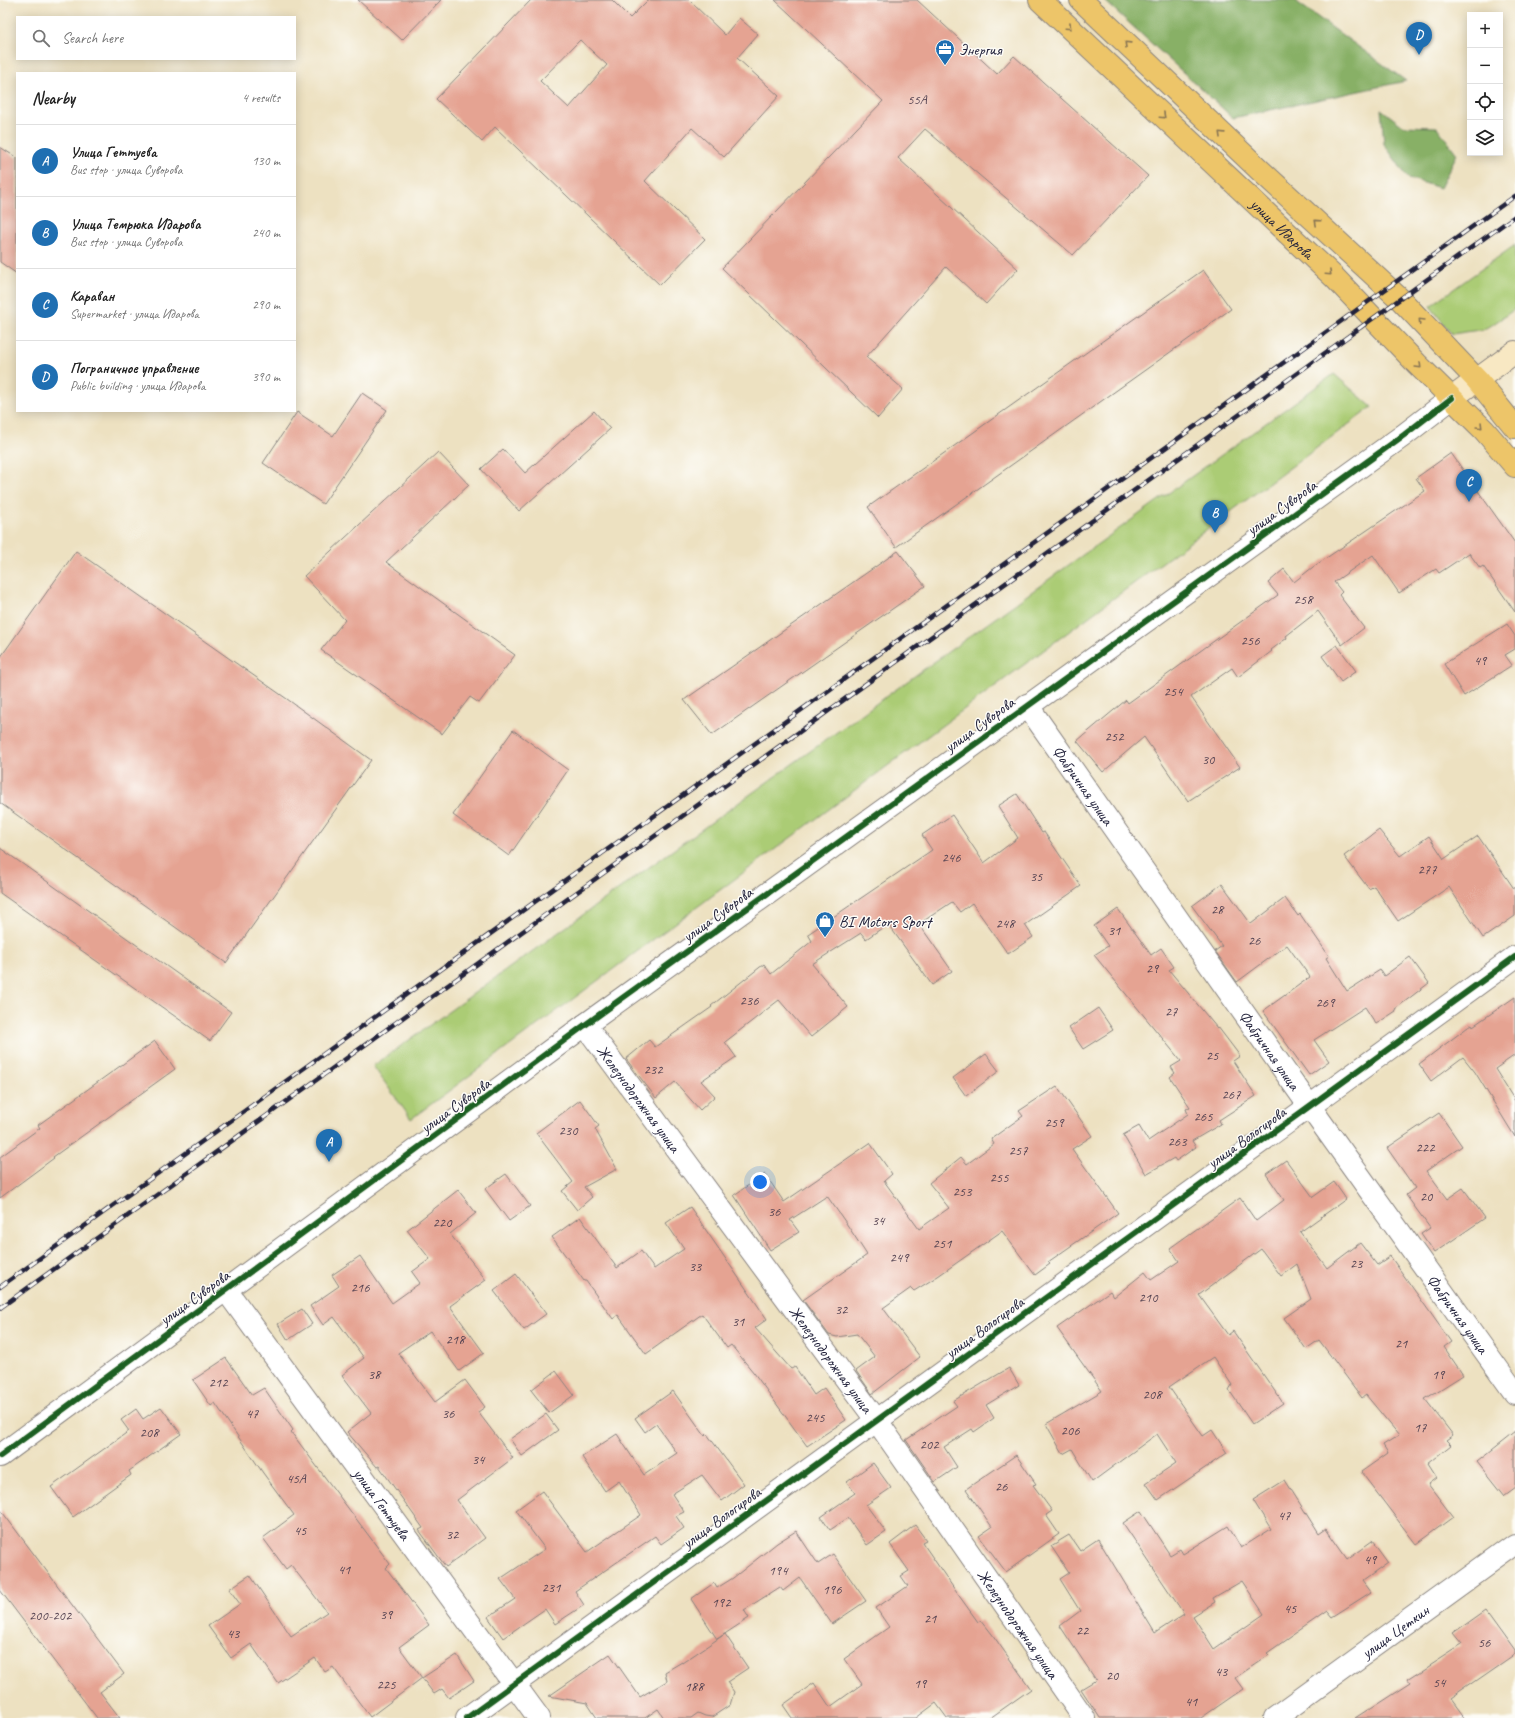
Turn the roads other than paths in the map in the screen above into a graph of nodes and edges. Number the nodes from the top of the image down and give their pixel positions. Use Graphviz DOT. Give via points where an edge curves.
graph roads {
  1 [pos="1040,0"];
  2 [pos="1081,0"];
  3 [pos="1515,352"];
  4 [pos="1477,380"];
  5 [pos="1452,398"];
  6 [pos="1515,427"];
  7 [pos="1515,466"];
  8 [pos="1027,706"];
  9 [pos="1515,957"];
  10 [pos="585,1025"];
  11 [pos="1310,1107"];
  12 [pos="226,1290"];
  13 [pos="1515,1393"];
  14 [pos="877,1421"];
  15 [pos="0,1456"];
  16 [pos="1515,1544"];
  17 [pos="514,1684"];
  18 [pos="468,1718"];
  19 [pos="539,1718"];
  20 [pos="1084,1718"];
  21 [pos="1275,1718"];
  1 -- 5 [label="main road, улица Идарова, one-way" via="1334,277"];
  4 -- 2 [label="main road, улица Идарова, one-way" via="1387,286 1262,172"];
  3 -- 4 [label="main road, улица Суворова"];
  4 -- 5 [label="main road, улица Суворова"];
  4 -- 6 [label="main road, улица Идарова"];
  5 -- 7 [label="main road, улица Идарова, one-way"];
  5 -- 8 [label="street, улица Суворова"];
  8 -- 10 [label="street, улица Суворова"];
  8 -- 11 [label="street, Фабричная улица"];
  9 -- 11 [label="street, улица Вологирова"];
  10 -- 12 [label="street, улица Суворова"];
  10 -- 14 [label="street, Железнодорожная улица"];
  11 -- 13 [label="street, Фабричная улица"];
  11 -- 14 [label="street, улица Вологирова"];
  12 -- 15 [label="street, улица Суворова"];
  12 -- 17 [label="street, улица Геттуева"];
  14 -- 17 [label="street, улица Вологирова"];
  14 -- 20 [label="street, Железнодорожная улица"];
  16 -- 21 [label="street, улица Цеткин"];
  17 -- 18 [label="street, улица Вологирова"];
  17 -- 19 [label="street, улица Геттуева"];
}
